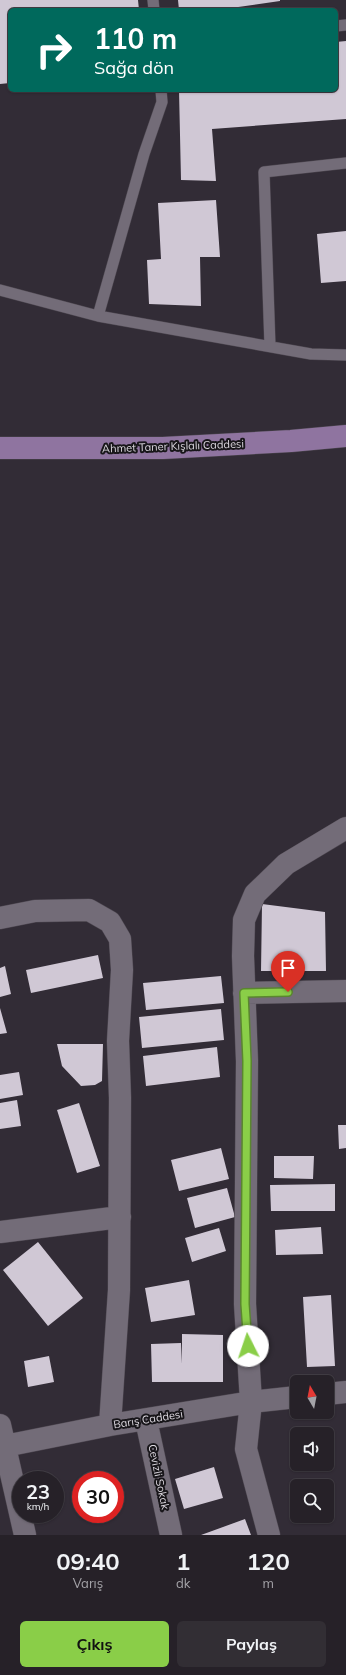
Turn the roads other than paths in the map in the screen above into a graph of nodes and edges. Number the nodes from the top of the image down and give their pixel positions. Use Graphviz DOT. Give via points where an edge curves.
graph roads {
  1 [pos="161,92"];
  2 [pos="346,164"];
  3 [pos="0,290"];
  4 [pos="98,316"];
  5 [pos="270,346"];
  6 [pos="346,355"];
  7 [pos="346,436"];
  8 [pos="0,448"];
  9 [pos="346,828"];
  10 [pos="0,918"];
  11 [pos="346,991"];
  12 [pos="244,993"];
  13 [pos="120,1217"];
  14 [pos="0,1232"];
  15 [pos="346,1392"];
  16 [pos="334,1393"];
  17 [pos="290,1398"];
  18 [pos="251,1402"];
  19 [pos="146,1420"];
  20 [pos="0,1425"];
  21 [pos="110,1425"];
  22 [pos="2,1447"];
  23 [pos="25,1535"];
  24 [pos="171,1535"];
  25 [pos="269,1535"];
  1 -- 4 [label="lane" via="162,102 144,154"];
  2 -- 5 [label="lane" via="264,172"];
  3 -- 4 [label="lane"];
  4 -- 5 [label="lane"];
  5 -- 6 [label="lane" via="311,354"];
  7 -- 8 [label="main road, Ahmet Taner Kışlalı Caddesi" via="163,448"];
  9 -- 12 [label="street" via="286,864 255,894 244,920"];
  10 -- 13 [label="street" via="35,912 89,910 110,922 120,939"];
  11 -- 12 [label="street"];
  12 -- 18 [label="street" via="247,1061 245,1304"];
  13 -- 14 [label="street"];
  13 -- 21 [label="street" via="119,1290"];
  15 -- 16 [label="street"];
  17 -- 18 [label="street, Barış Caddesi"];
  18 -- 19 [label="street, Barış Caddesi"];
  18 -- 25 [label="street" via="246,1449"];
  19 -- 21 [label="street, Barış Caddesi"];
  19 -- 24 [label="street, Cevizli Sokak"];
  20 -- 22 [label="street"];
  21 -- 22 [label="street, Barış Caddesi"];
  22 -- 23 [label="street"];
}
